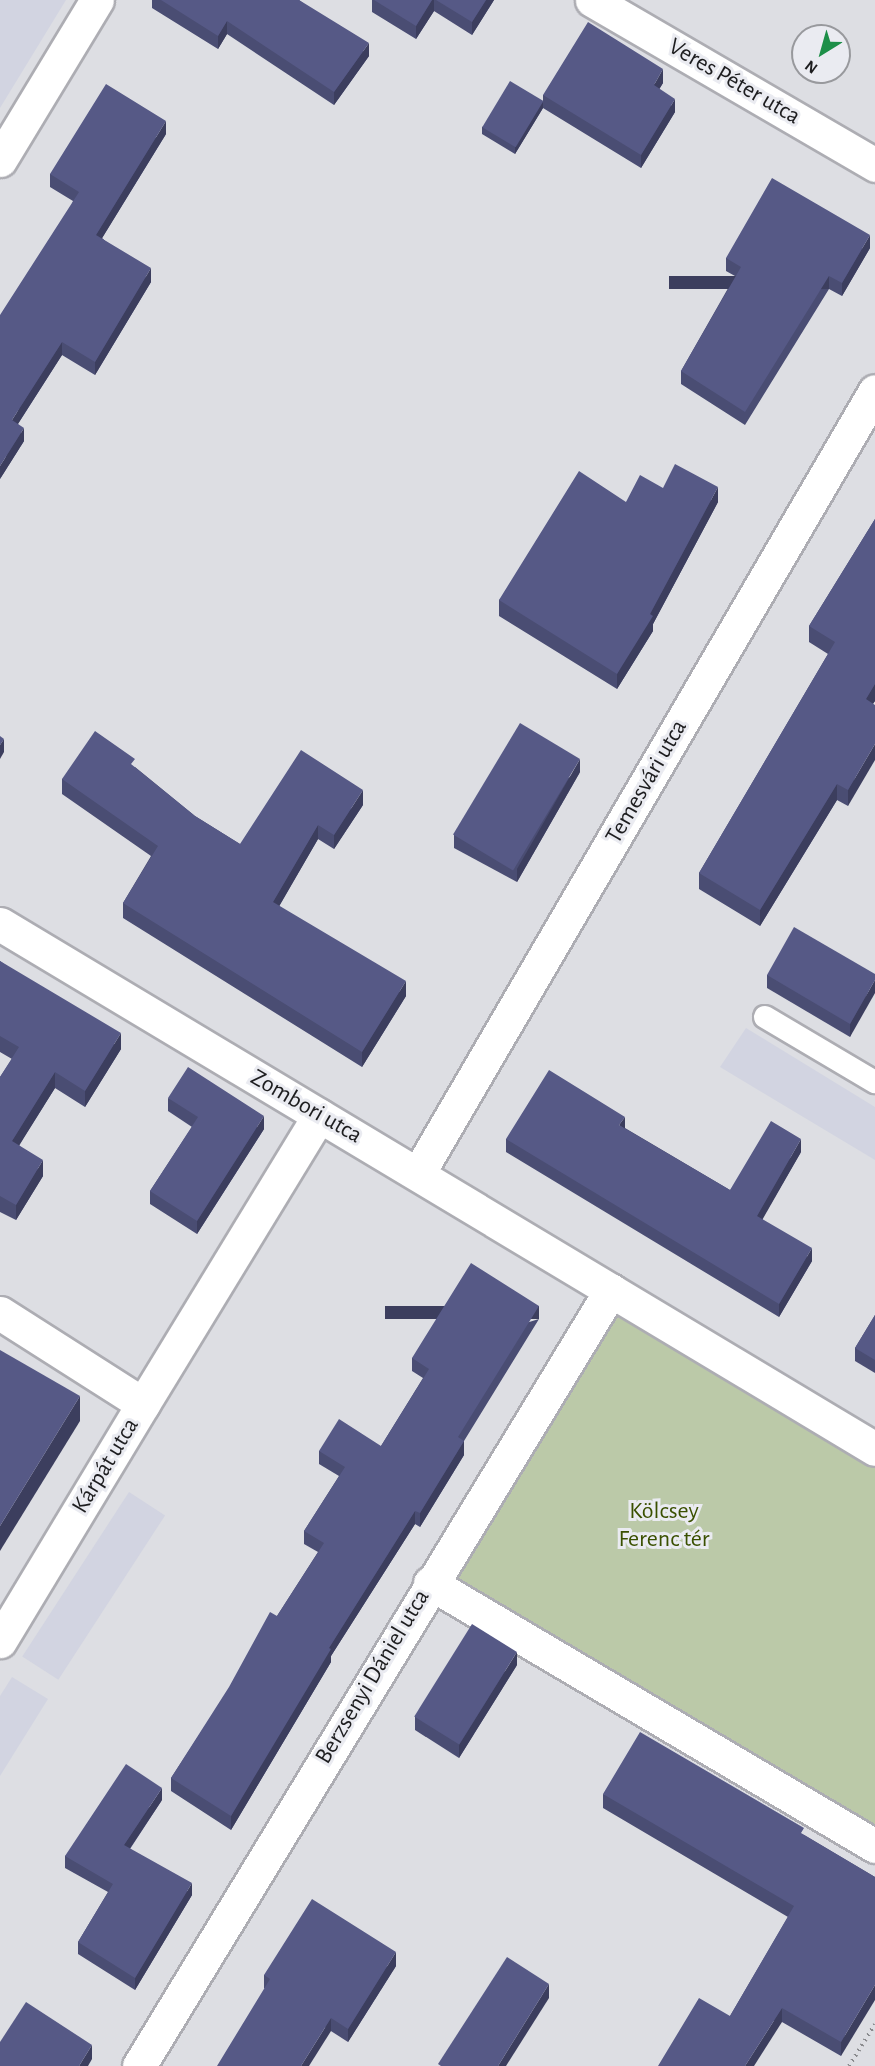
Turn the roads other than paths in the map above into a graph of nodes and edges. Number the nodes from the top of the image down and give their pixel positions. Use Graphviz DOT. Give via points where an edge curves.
graph roads {
  1 [pos="96,0"];
  2 [pos="592,0"];
  3 [pos="0,160"];
  4 [pos="875,165"];
  5 [pos="875,391"];
  6 [pos="0,924"];
  7 [pos="765,1017"];
  8 [pos="875,1082"];
  9 [pos="320,1116"];
  10 [pos="419,1172"];
  11 [pos="611,1290"];
  12 [pos="0,1313"];
  13 [pos="143,1404"];
  14 [pos="875,1449"];
  15 [pos="430,1583"];
  16 [pos="0,1641"];
  17 [pos="875,1846"];
  18 [pos="139,2066"];
  1 -- 3 [label="street"];
  2 -- 4 [label="street, Veres Péter utca"];
  5 -- 10 [label="street, Temesvári utca"];
  6 -- 9 [label="street, Zombori utca"];
  7 -- 8 [label="lane"];
  9 -- 10 [label="street, Zombori utca"];
  9 -- 13 [label="street"];
  10 -- 11 [label="street, Zombori utca"];
  11 -- 14 [label="street"];
  11 -- 15 [label="street, Berzsenyi Dániel utca"];
  12 -- 13 [label="street, Kárpát utca"];
  13 -- 16 [label="street, Kárpát utca"];
  15 -- 17 [label="street"];
  15 -- 18 [label="street, Berzsenyi Dániel utca"];
}
